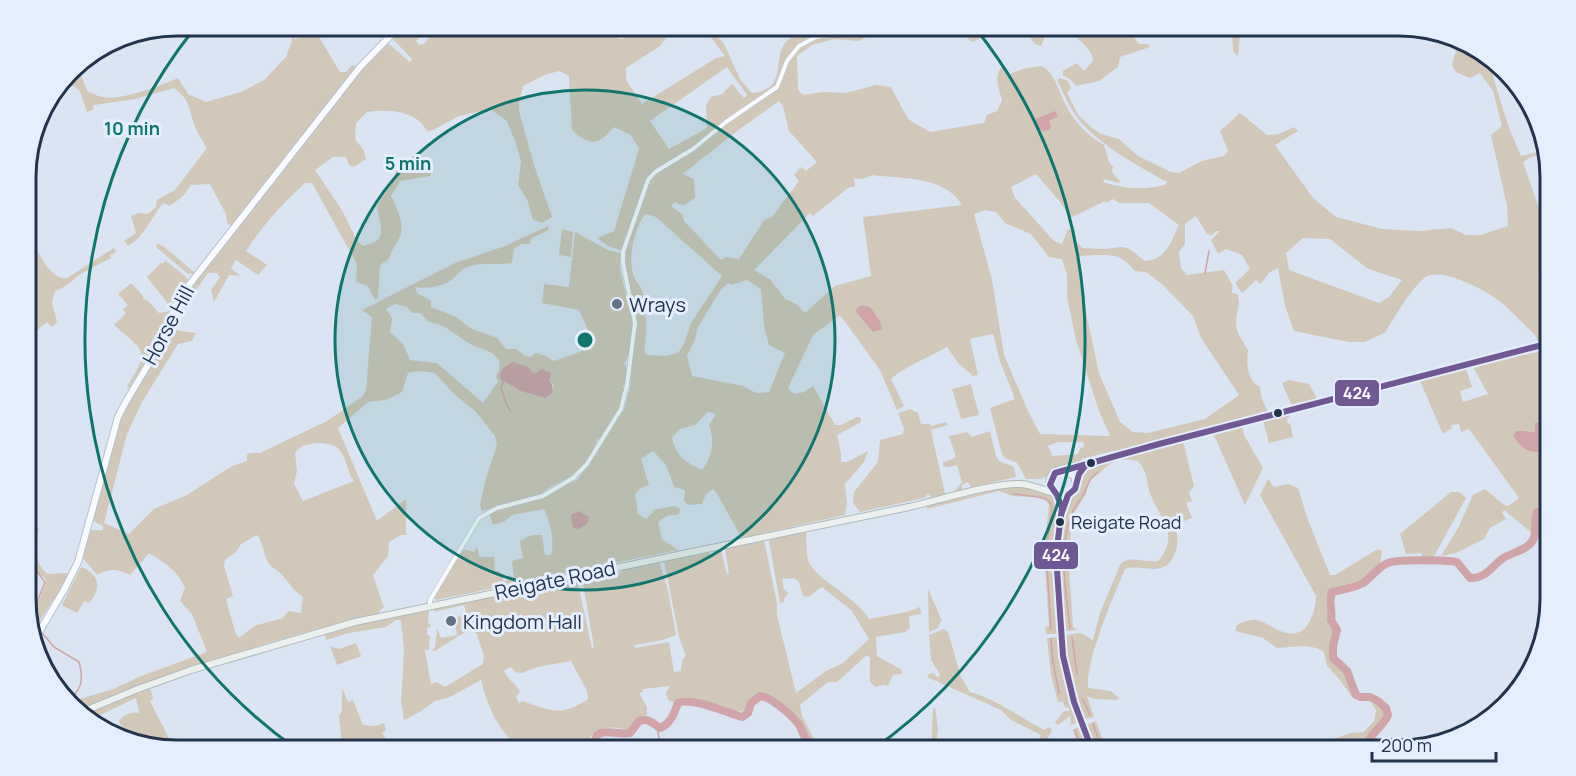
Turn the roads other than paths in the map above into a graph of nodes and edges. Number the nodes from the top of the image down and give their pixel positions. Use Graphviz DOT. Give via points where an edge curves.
graph roads {
  1 [pos="390,36"];
  2 [pos="822,36"];
  3 [pos="1540,346"];
  4 [pos="1085,466"];
  5 [pos="1063,470"];
  6 [pos="1050,480"];
  7 [pos="1076,480"];
  8 [pos="1037,486"];
  9 [pos="1055,494"];
  10 [pos="1068,495"];
  11 [pos="1062,508"];
  12 [pos="430,606"];
  13 [pos="40,631"];
  14 [pos="89,709"];
  15 [pos="1088,740"];
  1 -- 13 [label="street, Horse Hill" via="360,67 178,300 158,347 118,417 78,561"];
  2 -- 12 [label="street" via="799,46 787,61 777,87 648,180 623,252 635,323 621,408 587,464 573,478 543,496 497,508 479,518"];
  3 -- 4 [label="main road"];
  4 -- 5 [label="main road"];
  4 -- 7 [label="main road"];
  5 -- 6 [label="main road" via="1054,473"];
  5 -- 7 [label="main road"];
  6 -- 8 [label="main road, Reigate Road"];
  6 -- 9 [label="main road"];
  7 -- 10 [label="main road" via="1075,489"];
  8 -- 9 [label="main road, Reigate Road"];
  8 -- 12 [label="main road, Reigate Road" via="992,488"];
  9 -- 10 [label="main road"];
  9 -- 11 [label="street"];
  10 -- 11 [label="street"];
  11 -- 15 [label="street" via="1056,555 1063,656"];
  12 -- 14 [label="main road, Reigate Road" via="356,622 223,660"];
}
